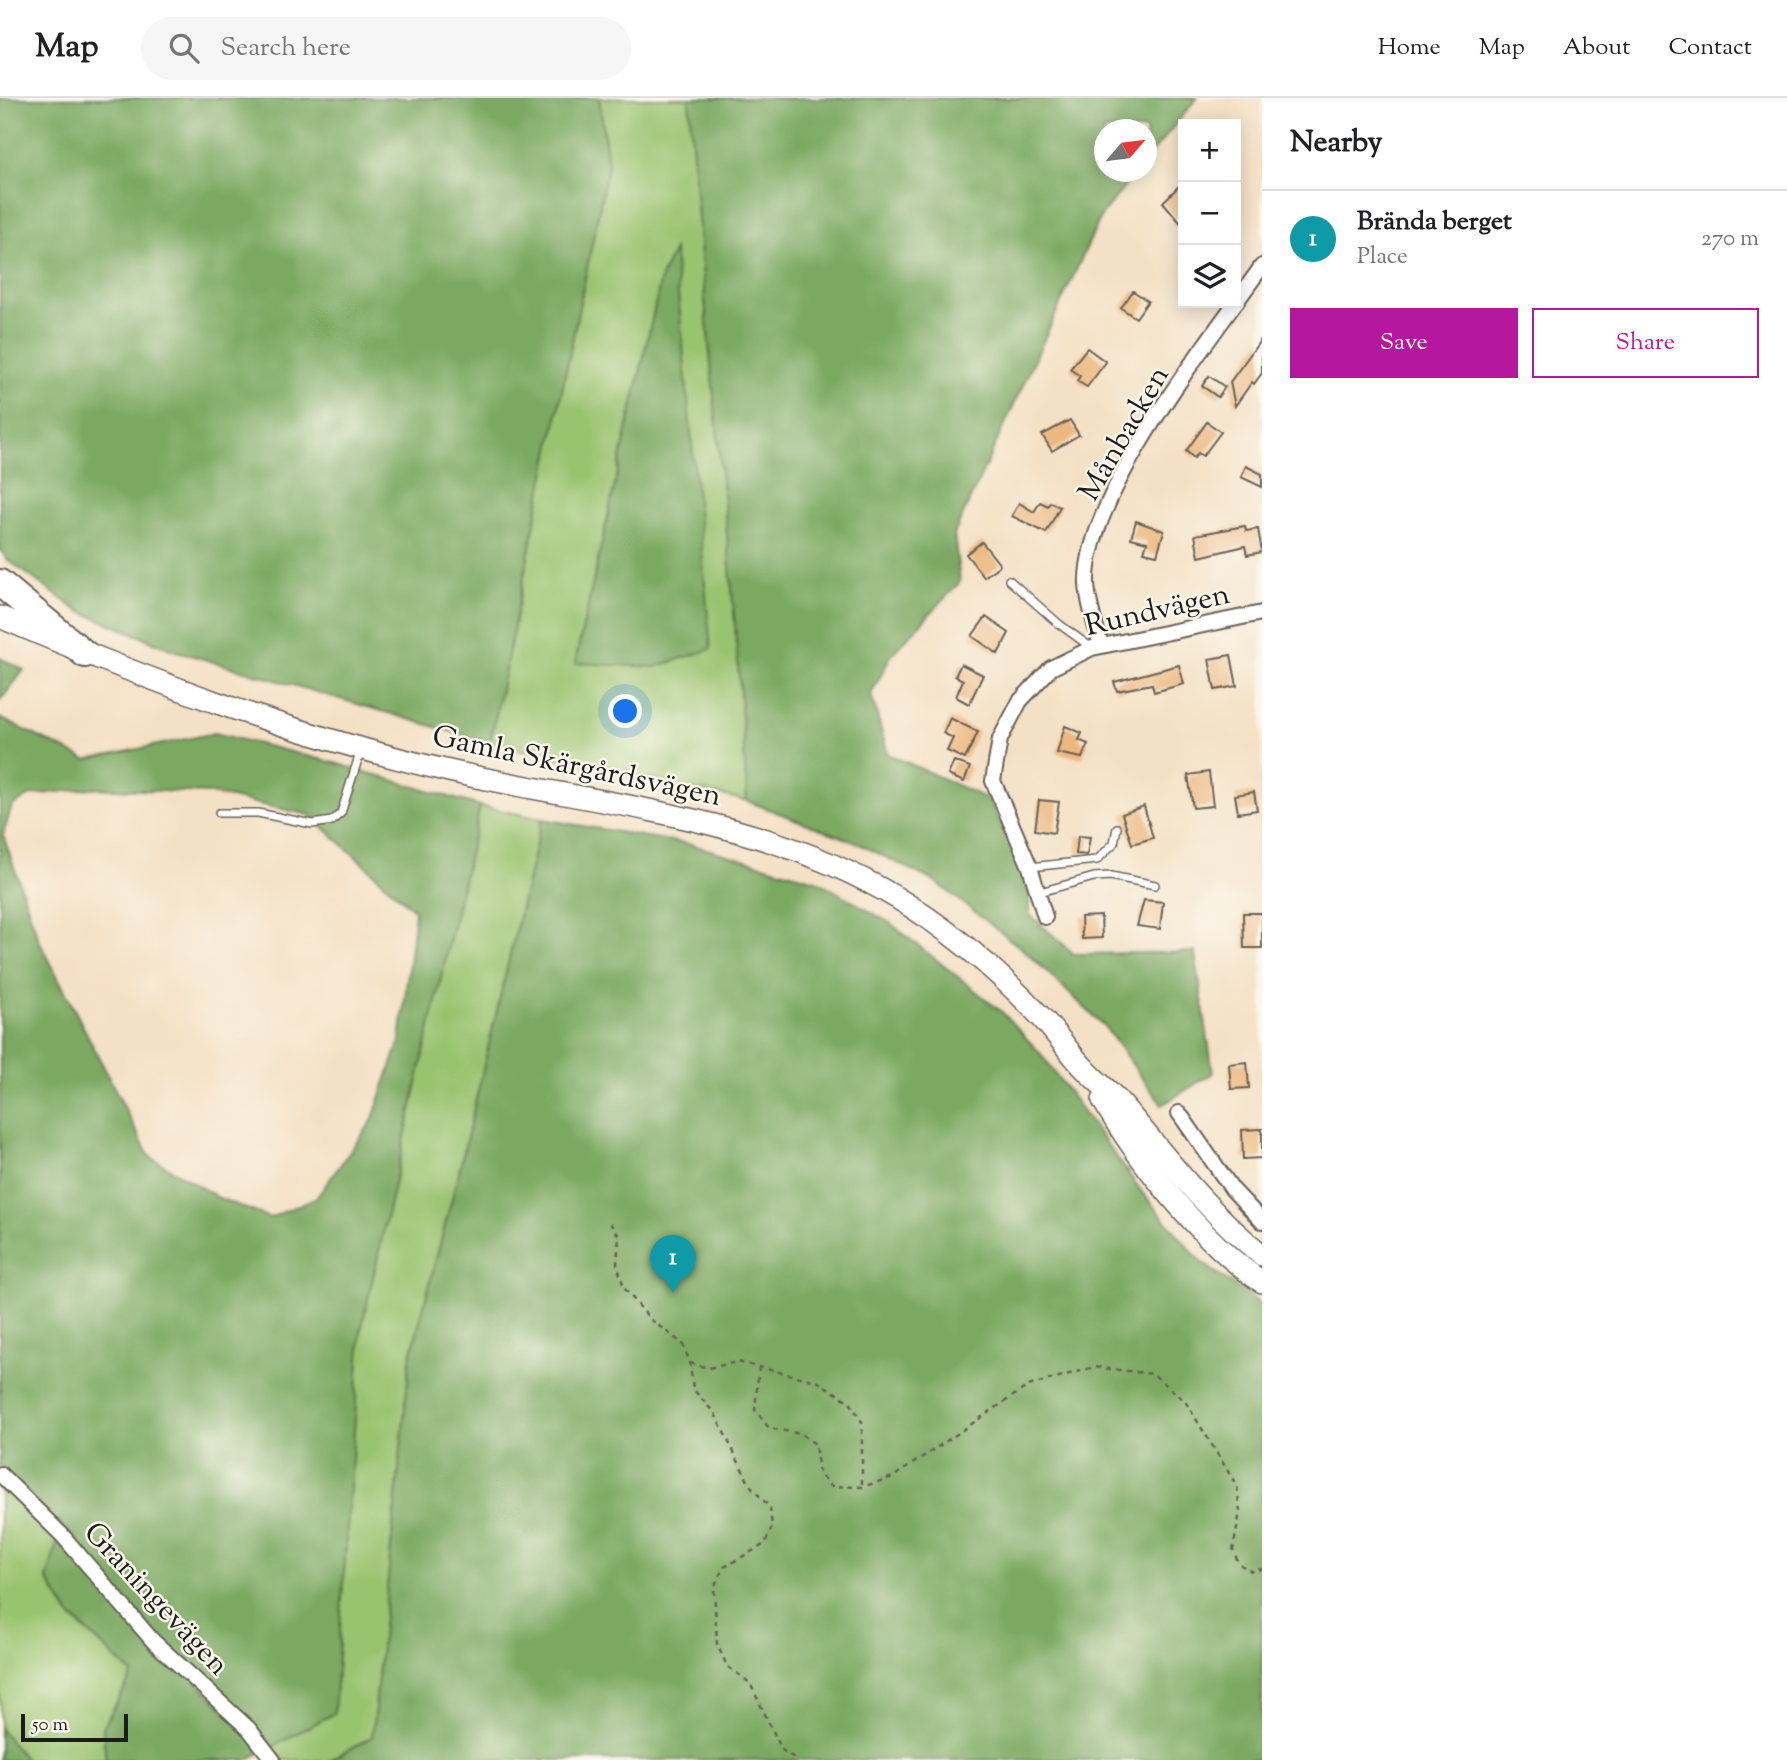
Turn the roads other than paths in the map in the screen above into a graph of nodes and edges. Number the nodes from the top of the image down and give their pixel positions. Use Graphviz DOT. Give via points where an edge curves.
graph roads {
  1 [pos="1262,266"];
  2 [pos="1009,580"];
  3 [pos="0,583"];
  4 [pos="1262,613"];
  5 [pos="0,617"];
  6 [pos="1097,647"];
  7 [pos="85,654"];
  8 [pos="362,748"];
  9 [pos="219,813"];
  10 [pos="1117,828"];
  11 [pos="1030,867"];
  12 [pos="1155,885"];
  13 [pos="1040,892"];
  14 [pos="1045,917"];
  15 [pos="1084,1068"];
  16 [pos="1179,1113"];
  17 [pos="1262,1221"];
  18 [pos="1262,1255"];
  19 [pos="1262,1282"];
  20 [pos="0,1474"];
  21 [pos="273,1760"];
  1 -- 6 [label="street, Månbacken" via="1152,424 1113,494 1089,560 1087,582"];
  2 -- 6 [label="lane" via="1059,624"];
  3 -- 7 [label="highway"];
  4 -- 6 [label="street, Rundvägen"];
  5 -- 7 [label="main road, Gamla Skärgårdsvägen"];
  6 -- 11 [label="street, Rundvägen" via="1061,661 1039,678 1020,701 1000,739 993,781"];
  7 -- 8 [label="main road, Gamla Skärgårdsvägen" via="257,719"];
  8 -- 9 [label="lane" via="341,813 332,821 312,824 258,813"];
  8 -- 15 [label="main road, Gamla Skärgårdsvägen" via="450,771 698,819 814,855 898,898 970,950 1047,1023"];
  10 -- 11 [label="lane" via="1114,844 1097,860"];
  11 -- 13 [label="street, Rundvägen"];
  12 -- 13 [label="lane" via="1102,877"];
  13 -- 14 [label="street, Rundvägen"];
  15 -- 18 [label="main road, Gamla Skärgårdsvägen" via="1119,1101 1213,1212"];
  15 -- 19 [label="main road, Gamla Skärgårdsvägen" via="1108,1109 1196,1225"];
  16 -- 17 [label="street" via="1232,1189"];
  20 -- 21 [label="street, Graningevägen" via="62,1535 153,1641 249,1729"];
}
